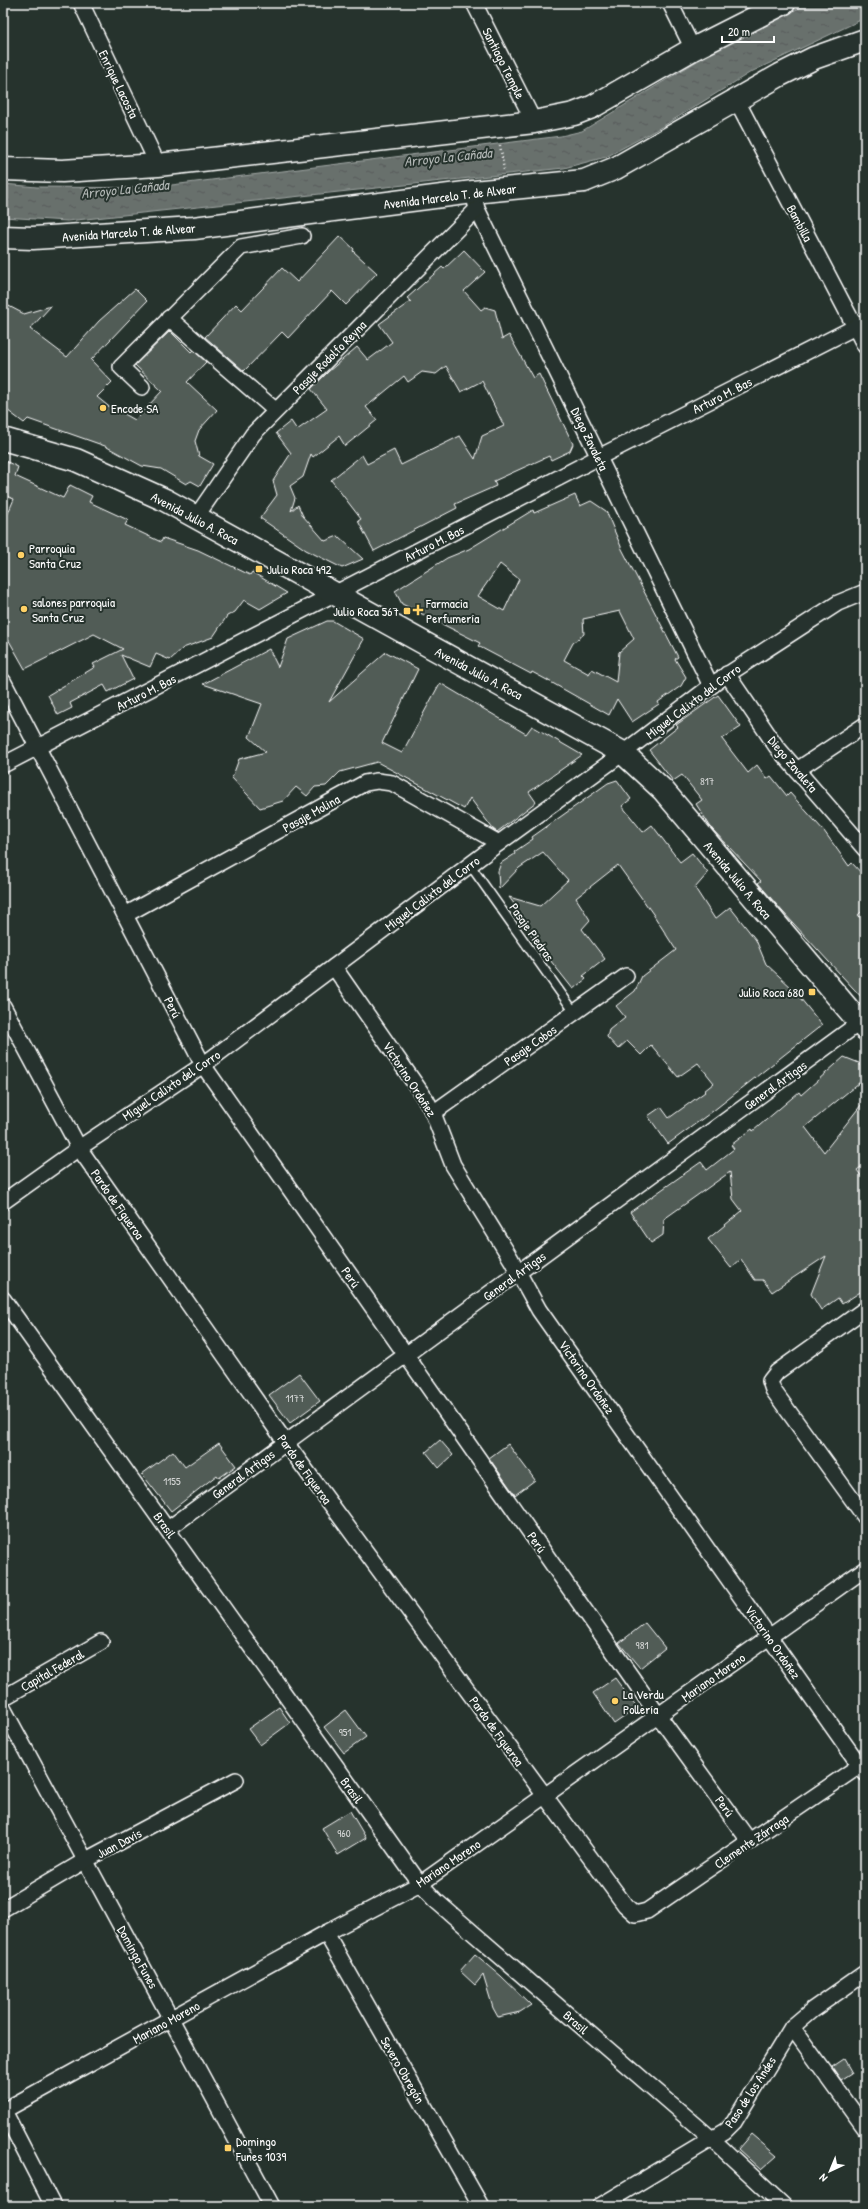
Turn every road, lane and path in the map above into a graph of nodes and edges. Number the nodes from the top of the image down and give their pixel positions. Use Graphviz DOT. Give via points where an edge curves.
graph roads {
  1 [pos="81,3"];
  2 [pos="474,3"];
  3 [pos="670,3"];
  4 [pos="784,3"];
  5 [pos="865,40"];
  6 [pos="693,49"];
  7 [pos="736,99"];
  8 [pos="534,122"];
  9 [pos="498,126"];
  10 [pos="158,165"];
  11 [pos="3,169"];
  12 [pos="506,188"];
  13 [pos="475,201"];
  14 [pos="302,236"];
  15 [pos="3,237"];
  16 [pos="168,318"];
  17 [pos="860,324"];
  18 [pos="865,346"];
  19 [pos="142,387"];
  20 [pos="275,410"];
  21 [pos="3,439"];
  22 [pos="599,457"];
  23 [pos="196,517"];
  24 [pos="865,592"];
  25 [pos="334,594"];
  26 [pos="727,674"];
  27 [pos="3,681"];
  28 [pos="711,686"];
  29 [pos="865,725"];
  30 [pos="38,748"];
  31 [pos="623,753"];
  32 [pos="3,765"];
  33 [pos="797,770"];
  34 [pos="499,843"];
  35 [pos="865,849"];
  36 [pos="470,865"];
  37 [pos="125,915"];
  38 [pos="334,967"];
  39 [pos="626,976"];
  40 [pos="3,1006"];
  41 [pos="575,1013"];
  42 [pos="862,1026"];
  43 [pos="203,1065"];
  44 [pos="433,1113"];
  45 [pos="79,1148"];
  46 [pos="3,1202"];
  47 [pos="518,1274"];
  48 [pos="3,1299"];
  49 [pos="865,1309"];
  50 [pos="406,1354"];
  51 [pos="286,1443"];
  52 [pos="865,1516"];
  53 [pos="168,1529"];
  54 [pos="865,1569"];
  55 [pos="770,1637"];
  56 [pos="101,1642"];
  57 [pos="3,1698"];
  58 [pos="3,1708"];
  59 [pos="658,1715"];
  60 [pos="863,1767"];
  61 [pos="236,1780"];
  62 [pos="545,1796"];
  63 [pos="750,1842"];
  64 [pos="86,1860"];
  65 [pos="420,1884"];
  66 [pos="3,1908"];
  67 [pos="635,1914"];
  68 [pos="326,1933"];
  69 [pos="865,1973"];
  70 [pos="172,2018"];
  71 [pos="792,2027"];
  72 [pos="4,2111"];
  73 [pos="865,2128"];
  74 [pos="713,2140"];
  75 [pos="53,2206"];
  76 [pos="272,2206"];
  77 [pos="481,2206"];
  78 [pos="600,2206"];
  79 [pos="784,2206"];
  1 -- 10 [label="street, Enrique Lacosta"];
  2 -- 8 [label="street, Santiago Temple"];
  3 -- 6 [label="street"];
  4 -- 6 [label="main road"];
  5 -- 7 [label="main road, Avenida Marcelo T. de Alvear" via="814,58"];
  6 -- 8 [label="main road" via="592,107 574,114"];
  7 -- 12 [label="main road, Avenida Marcelo T. de Alvear" via="616,168 597,176 584,181"];
  7 -- 17 [label="street, Bambilla"];
  8 -- 9 [label="main road"];
  9 -- 10 [label="main road"];
  9 -- 12 [label="path"];
  10 -- 11 [label="main road" via="62,171"];
  12 -- 13 [label="main road, Avenida Marcelo T. de Alvear"];
  13 -- 15 [label="main road, Avenida Marcelo T. de Alvear" via="194,228"];
  13 -- 20 [label="street, Pasaje Rodolfo Reyna"];
  13 -- 22 [label="street, Diego Zavaleta"];
  14 -- 16 [label="street" via="241,247"];
  16 -- 19 [label="street" via="121,367"];
  16 -- 20 [label="street"];
  17 -- 18 [label="street, Bambilla"];
  17 -- 22 [label="street, Arturo M. Bas"];
  20 -- 23 [label="street, Pasaje Rodolfo Reyna" via="238,453"];
  21 -- 23 [label="main road, Avenida Julio A. Roca" via="76,460 165,500"];
  22 -- 25 [label="street, Arturo M. Bas"];
  22 -- 28 [label="street, Diego Zavaleta"];
  23 -- 25 [label="main road, Avenida Julio A. Roca"];
  24 -- 26 [label="street, Miguel Calixto del Corro" via="838,603"];
  25 -- 30 [label="street, Arturo M. Bas"];
  25 -- 31 [label="main road, Avenida Julio A. Roca"];
  26 -- 28 [label="street, Miguel Calixto del Corro"];
  26 -- 33 [label="street, Diego Zavaleta" via="776,746"];
  27 -- 30 [label="street, Perú"];
  28 -- 31 [label="street, Miguel Calixto del Corro"];
  29 -- 33 [label="street"];
  30 -- 32 [label="street, Arturo M. Bas"];
  30 -- 37 [label="street, Perú"];
  31 -- 34 [label="street, Miguel Calixto del Corro"];
  31 -- 42 [label="main road, Avenida Julio A. Roca" via="663,790"];
  33 -- 35 [label="street, Diego Zavaleta"];
  34 -- 36 [label="street, Miguel Calixto del Corro"];
  34 -- 37 [label="street, Pasaje Molina" via="392,783 365,783"];
  36 -- 38 [label="street, Miguel Calixto del Corro"];
  36 -- 41 [label="lane, Pasaje Piedras"];
  37 -- 43 [label="street, Perú"];
  38 -- 43 [label="street, Miguel Calixto del Corro"];
  38 -- 44 [label="street, Victorino Ordoñez"];
  39 -- 41 [label="street, Pasaje Cobos"];
  40 -- 45 [label="street, Pardo de Figueroa"];
  41 -- 44 [label="street, Pasaje Cobos"];
  42 -- 47 [label="street, General Artigas"];
  43 -- 45 [label="street, Miguel Calixto del Corro"];
  43 -- 50 [label="street, Perú"];
  44 -- 47 [label="street, Victorino Ordoñez" via="453,1165 512,1259"];
  45 -- 46 [label="street, Miguel Calixto del Corro"];
  45 -- 51 [label="street, Pardo de Figueroa"];
  47 -- 50 [label="street, General Artigas"];
  47 -- 55 [label="street, Victorino Ordoñez" via="539,1310"];
  48 -- 53 [label="street, Brasil"];
  49 -- 52 [label="street" via="776,1372 770,1381 773,1390"];
  50 -- 51 [label="street, General Artigas"];
  50 -- 59 [label="street, Perú"];
  51 -- 53 [label="street, General Artigas"];
  51 -- 62 [label="street, Pardo de Figueroa"];
  53 -- 65 [label="street, Brasil"];
  54 -- 55 [label="street, Mariano Moreno"];
  55 -- 59 [label="street, Mariano Moreno"];
  55 -- 60 [label="street, Victorino Ordoñez"];
  56 -- 57 [label="street, Capital Federal"];
  58 -- 64 [label="street, Domingo Funes"];
  59 -- 62 [label="street, Mariano Moreno"];
  59 -- 63 [label="street, Perú"];
  60 -- 63 [label="street, Clemente Zárraga"];
  61 -- 64 [label="street, Juan Davis"];
  62 -- 65 [label="street, Mariano Moreno"];
  62 -- 67 [label="street, Pardo de Figueroa" via="625,1905"];
  63 -- 67 [label="street, Clemente Zárraga" via="647,1911"];
  64 -- 66 [label="street, Juan Davis"];
  64 -- 70 [label="street, Domingo Funes"];
  65 -- 68 [label="street, Mariano Moreno"];
  65 -- 74 [label="street, Brasil" via="435,1900"];
  68 -- 70 [label="street, Mariano Moreno"];
  68 -- 77 [label="street, Severo Obregón"];
  69 -- 71 [label="street, Paso de los Andes"];
  70 -- 72 [label="street, Mariano Moreno"];
  70 -- 76 [label="street, Domingo Funes"];
  71 -- 73 [label="street"];
  71 -- 74 [label="street, Paso de los Andes" via="734,2122"];
  72 -- 75 [label="street"];
  74 -- 78 [label="street, Paso de los Andes"];
  74 -- 79 [label="street, Brasil"];
}
